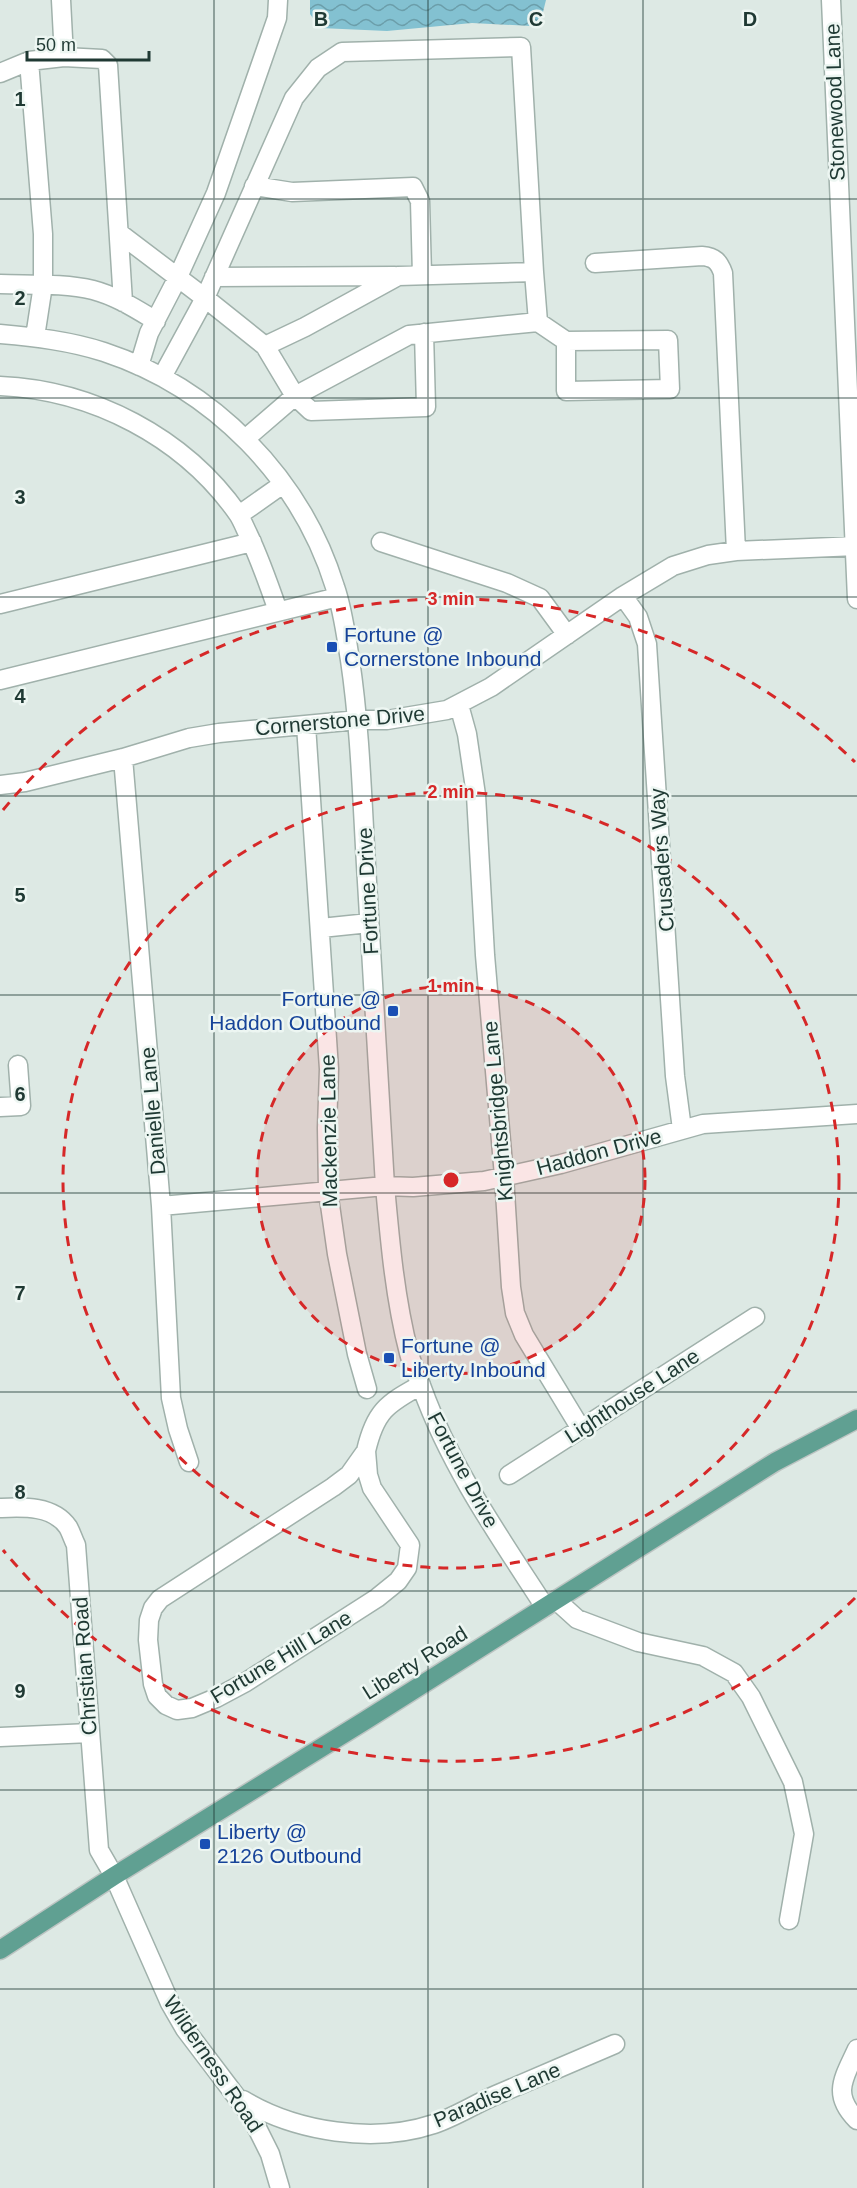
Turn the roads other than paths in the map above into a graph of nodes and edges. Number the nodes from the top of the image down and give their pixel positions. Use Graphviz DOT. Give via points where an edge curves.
graph roads {
  1 [pos="61,0"];
  2 [pos="278,0"];
  3 [pos="831,0"];
  4 [pos="64,57"];
  5 [pos="30,61"];
  6 [pos="0,73"];
  7 [pos="254,186"];
  8 [pos="118,233"];
  9 [pos="595,263"];
  10 [pos="534,272"];
  11 [pos="422,275"];
  12 [pos="398,276"];
  13 [pos="214,277"];
  14 [pos="177,279"];
  15 [pos="0,284"];
  16 [pos="43,285"];
  17 [pos="205,298"];
  18 [pos="123,302"];
  19 [pos="156,321"];
  20 [pos="538,322"];
  21 [pos="424,333"];
  22 [pos="0,334"];
  23 [pos="35,337"];
  24 [pos="566,341"];
  25 [pos="852,342"];
  26 [pos="265,346"];
  27 [pos="139,366"];
  28 [pos="162,377"];
  29 [pos="0,386"];
  30 [pos="295,396"];
  31 [pos="245,439"];
  32 [pos="283,484"];
  33 [pos="239,515"];
  34 [pos="252,543"];
  35 [pos="381,543"];
  36 [pos="856,546"];
  37 [pos="736,551"];
  38 [pos="623,596"];
  39 [pos="338,597"];
  40 [pos="857,599"];
  41 [pos="0,604"];
  42 [pos="278,611"];
  43 [pos="567,635"];
  44 [pos="0,681"];
  45 [pos="459,705"];
  46 [pos="358,720"];
  47 [pos="306,725"];
  48 [pos="123,758"];
  49 [pos="0,785"];
  50 [pos="369,923"];
  51 [pos="321,928"];
  52 [pos="18,1065"];
  53 [pos="0,1107"];
  54 [pos="857,1114"];
  55 [pos="682,1129"];
  56 [pos="504,1176"];
  57 [pos="385,1186"];
  58 [pos="328,1191"];
  59 [pos="161,1206"];
  60 [pos="755,1317"];
  61 [pos="421,1385"];
  62 [pos="367,1389"];
  63 [pos="857,1419"];
  64 [pos="581,1429"];
  65 [pos="366,1451"];
  66 [pos="189,1462"];
  67 [pos="509,1475"];
  68 [pos="0,1508"];
  69 [pos="550,1603"];
  70 [pos="90,1733"];
  71 [pos="0,1737"];
  72 [pos="114,1876"];
  73 [pos="789,1920"];
  74 [pos="0,1950"];
  75 [pos="615,2044"];
  76 [pos="857,2049"];
  77 [pos="239,2098"];
  78 [pos="857,2120"];
  79 [pos="280,2188"];
  1 -- 4 [label="street"];
  2 -- 14 [label="street" via="277,18 216,193"];
  3 -- 25 [label="street, Stonewood Lane"];
  4 -- 5 [label="street"];
  4 -- 8 [label="street" via="102,59 108,65"];
  5 -- 6 [label="street"];
  5 -- 16 [label="street" via="44,234"];
  7 -- 10 [label="street" via="294,98 318,68 342,52 521,47"];
  7 -- 11 [label="street" via="292,192 413,187 420,201"];
  7 -- 13 [label="street"];
  8 -- 14 [label="street"];
  8 -- 18 [label="street"];
  9 -- 37 [label="street" via="702,256 719,264 723,273"];
  10 -- 11 [label="street"];
  10 -- 20 [label="street"];
  11 -- 12 [label="street"];
  12 -- 13 [label="street"];
  12 -- 26 [label="street"];
  13 -- 17 [label="street"];
  14 -- 17 [label="street"];
  14 -- 19 [label="street"];
  15 -- 16 [label="street"];
  16 -- 18 [label="street" via="92,290"];
  16 -- 23 [label="street"];
  17 -- 26 [label="street"];
  17 -- 28 [label="street"];
  18 -- 19 [label="street"];
  19 -- 27 [label="street"];
  20 -- 21 [label="street"];
  20 -- 24 [label="street"];
  21 -- 30 [label="street" via="408,335"];
  21 -- 30 [label="street" via="426,407 310,411"];
  22 -- 23 [label="street, Fortune Drive"];
  23 -- 27 [label="street, Fortune Drive" via="103,352"];
  24 -- 24 [label="street" via="566,391 670,389 669,340"];
  25 -- 36 [label="street, Stonewood Lane"];
  26 -- 30 [label="street"];
  27 -- 28 [label="street, Fortune Drive"];
  28 -- 31 [label="street, Fortune Drive" via="211,409"];
  29 -- 33 [label="street" via="26,387 82,400 126,418 164,441 207,477"];
  30 -- 31 [label="street"];
  31 -- 32 [label="street, Fortune Drive"];
  32 -- 33 [label="street"];
  32 -- 39 [label="street, Fortune Drive" via="309,524"];
  33 -- 34 [label="street"];
  34 -- 41 [label="street"];
  34 -- 42 [label="street"];
  35 -- 43 [label="street" via="507,583 540,598"];
  36 -- 37 [label="street, Cornerstone Drive"];
  36 -- 40 [label="street, Stonewood Lane"];
  37 -- 38 [label="street, Cornerstone Drive" via="673,566"];
  38 -- 43 [label="street, Cornerstone Drive"];
  38 -- 55 [label="street, Crusaders Way" via="638,617 647,644 675,1076"];
  39 -- 42 [label="street"];
  39 -- 46 [label="street, Fortune Drive"];
  42 -- 44 [label="street"];
  43 -- 45 [label="street, Cornerstone Drive"];
  45 -- 46 [label="street, Cornerstone Drive" via="423,715"];
  45 -- 56 [label="street, Knightsbridge Lane" via="476,795"];
  46 -- 47 [label="street, Cornerstone Drive"];
  46 -- 50 [label="street, Fortune Drive"];
  47 -- 48 [label="street, Cornerstone Drive" via="219,733"];
  47 -- 51 [label="street, Mackenzie Lane"];
  48 -- 49 [label="street, Cornerstone Drive"];
  48 -- 59 [label="street, Danielle Lane"];
  50 -- 51 [label="street"];
  50 -- 57 [label="street, Fortune Drive"];
  51 -- 58 [label="street, Mackenzie Lane" via="329,1069"];
  52 -- 53 [label="street" via="21,1106"];
  54 -- 55 [label="street, Haddon Drive" via="746,1120"];
  55 -- 56 [label="street, Haddon Drive"];
  56 -- 57 [label="street, Haddon Drive" via="447,1185"];
  56 -- 64 [label="street, Knightsbridge Lane" via="515,1312 524,1335"];
  57 -- 58 [label="street, Haddon Drive"];
  57 -- 61 [label="street, Fortune Drive" via="400,1310"];
  58 -- 59 [label="street, Haddon Drive"];
  58 -- 62 [label="street, Mackenzie Lane" via="337,1254"];
  59 -- 66 [label="street, Danielle Lane" via="171,1398"];
  60 -- 64 [label="street, Lighthouse Lane"];
  61 -- 65 [label="street, Fortune Hill Lane" via="399,1397 375,1420"];
  61 -- 69 [label="street, Fortune Drive" via="460,1474"];
  63 -- 69 [label="main road, Liberty Road" via="776,1462"];
  64 -- 67 [label="street, Lighthouse Lane"];
  65 -- 65 [label="street, Fortune Hill Lane" via="349,1475 333,1487 170,1591 153,1608 148,1640 153,1684 166,1705 177,1710 192,1708 216,1698 398,1581 407,1568 410,1545 372,1488"];
  68 -- 70 [label="street, Christian Road" via="34,1508 56,1516 68,1527 76,1545"];
  69 -- 72 [label="main road, Liberty Road"];
  69 -- 73 [label="street, Fortune Drive" via="577,1619 638,1641 704,1656 734,1673 751,1697 793,1782 800,1813 804,1834"];
  70 -- 71 [label="street"];
  70 -- 72 [label="street, Christian Road" via="99,1850"];
  72 -- 74 [label="main road, Liberty Road"];
  72 -- 77 [label="street, Wilderness Road" via="170,2003"];
  75 -- 77 [label="street, Paradise Lane" via="435,2124 417,2128 374,2133 324,2130 276,2117"];
  76 -- 78 [label="street" via="841,2085 846,2109"];
  77 -- 79 [label="street, Wilderness Road" via="270,2154"];
}
